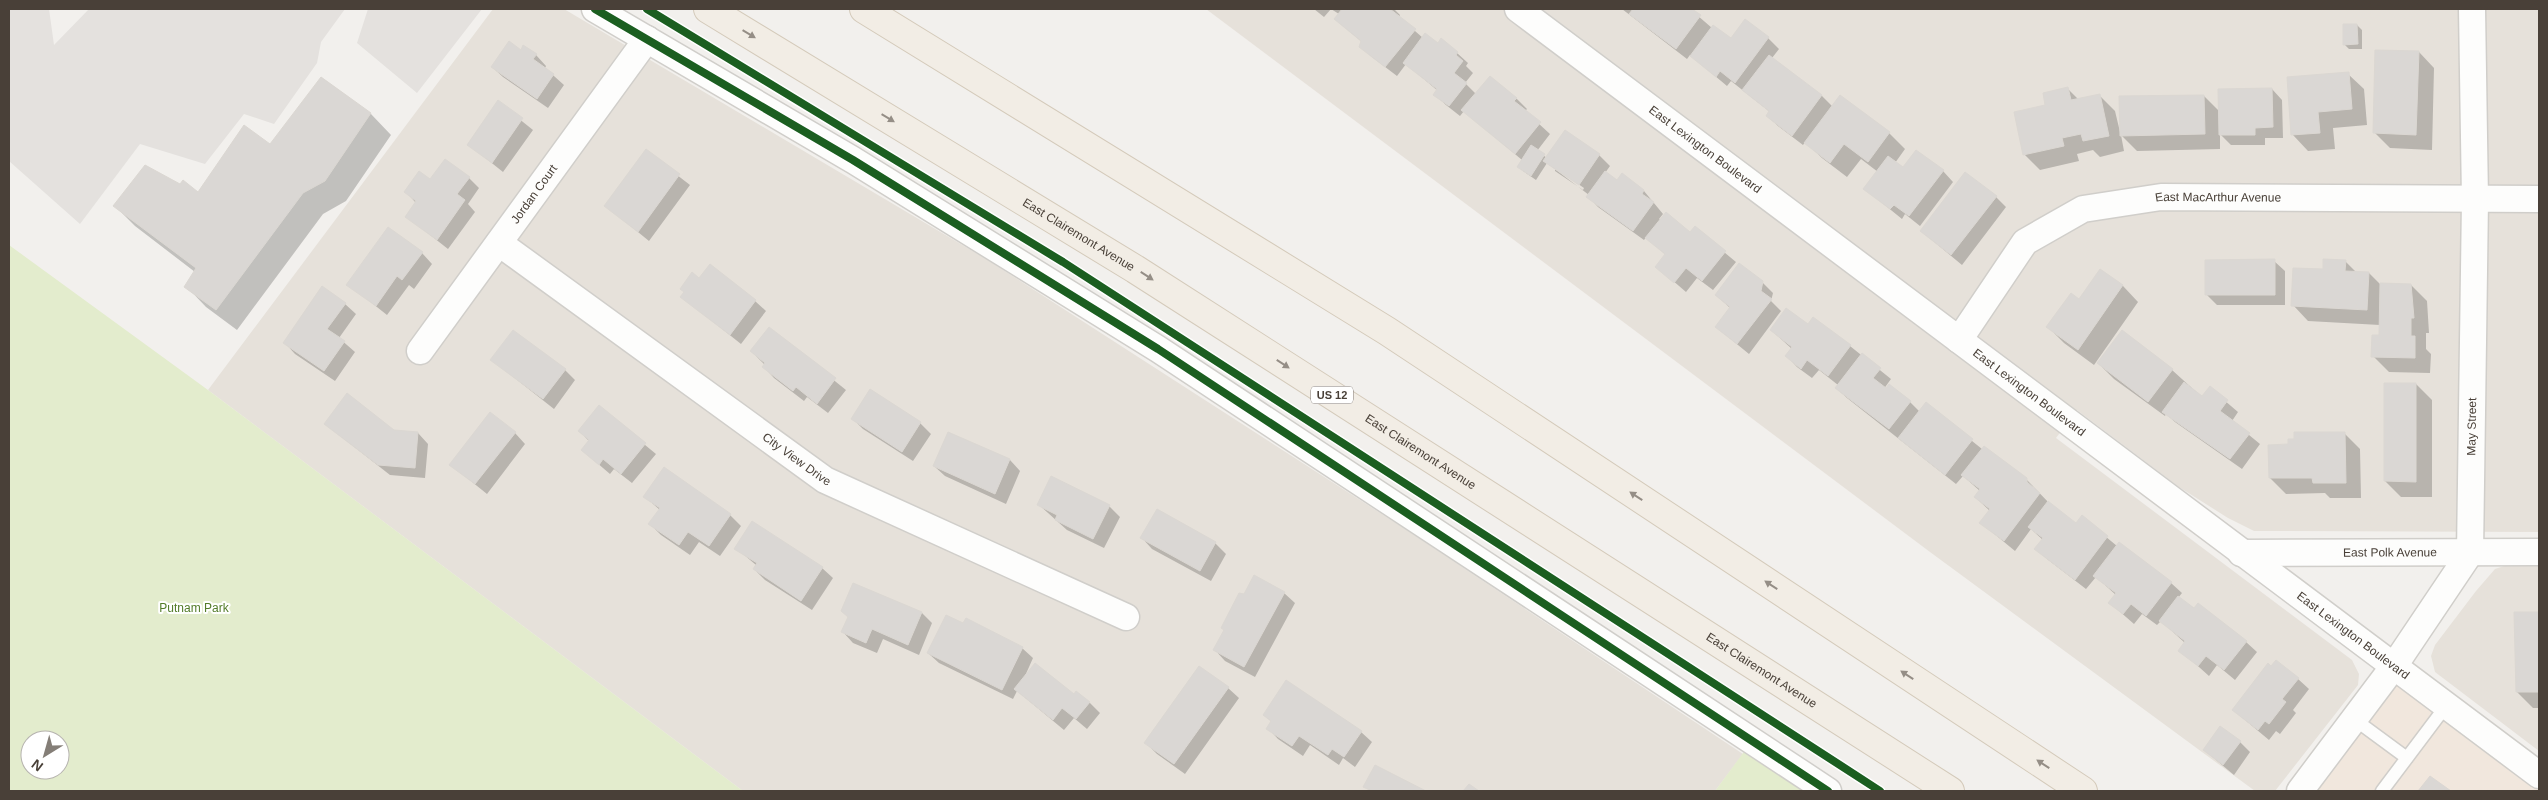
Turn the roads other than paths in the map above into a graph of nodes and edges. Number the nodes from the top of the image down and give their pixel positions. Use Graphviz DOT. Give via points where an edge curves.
graph roads {
  1 [pos="595,9"];
  2 [pos="708,9"];
  3 [pos="864,9"];
  4 [pos="1518,9"];
  5 [pos="2472,9"];
  6 [pos="647,39"];
  7 [pos="2539,199"];
  8 [pos="2475,200"];
  9 [pos="499,243"];
  10 [pos="1959,340"];
  11 [pos="420,351"];
  12 [pos="2539,552"];
  13 [pos="2241,553"];
  14 [pos="2470,553"];
  15 [pos="1126,617"];
  16 [pos="2394,666"];
  17 [pos="2446,706"];
  18 [pos="2354,719"];
  19 [pos="2407,758"];
  20 [pos="2539,775"];
  21 [pos="1828,791"];
  22 [pos="1950,791"];
  23 [pos="2083,791"];
  24 [pos="2300,791"];
  25 [pos="2382,791"];
  1 -- 6 [label="street"];
  2 -- 22 [label="main road, East Clairemont Avenue / US 12, one-way" via="1135,268"];
  23 -- 3 [label="main road, one-way" via="1387,331"];
  4 -- 10 [label="street, East Lexington Boulevard"];
  5 -- 8 [label="street, May Street"];
  6 -- 9 [label="street, Jordan Court"];
  6 -- 21 [label="street" via="853,160 1149,343"];
  7 -- 8 [label="street, East MacArthur Avenue"];
  8 -- 10 [label="street, East MacArthur Avenue" via="2161,197 2083,208 2025,242"];
  8 -- 14 [label="street, May Street"];
  9 -- 11 [label="street, Jordan Court"];
  9 -- 15 [label="street, City View Drive" via="825,480"];
  10 -- 13 [label="street, East Lexington Boulevard"];
  12 -- 14 [label="street, East Polk Avenue"];
  13 -- 14 [label="street, East Polk Avenue"];
  13 -- 16 [label="street, East Lexington Boulevard"];
  14 -- 16 [label="street"];
  16 -- 17 [label="street, East Lexington Boulevard"];
  16 -- 18 [label="street"];
  17 -- 19 [label="lane"];
  17 -- 20 [label="street, East Lexington Boulevard"];
  18 -- 19 [label="lane"];
  18 -- 24 [label="street"];
  19 -- 25 [label="lane"];
}
